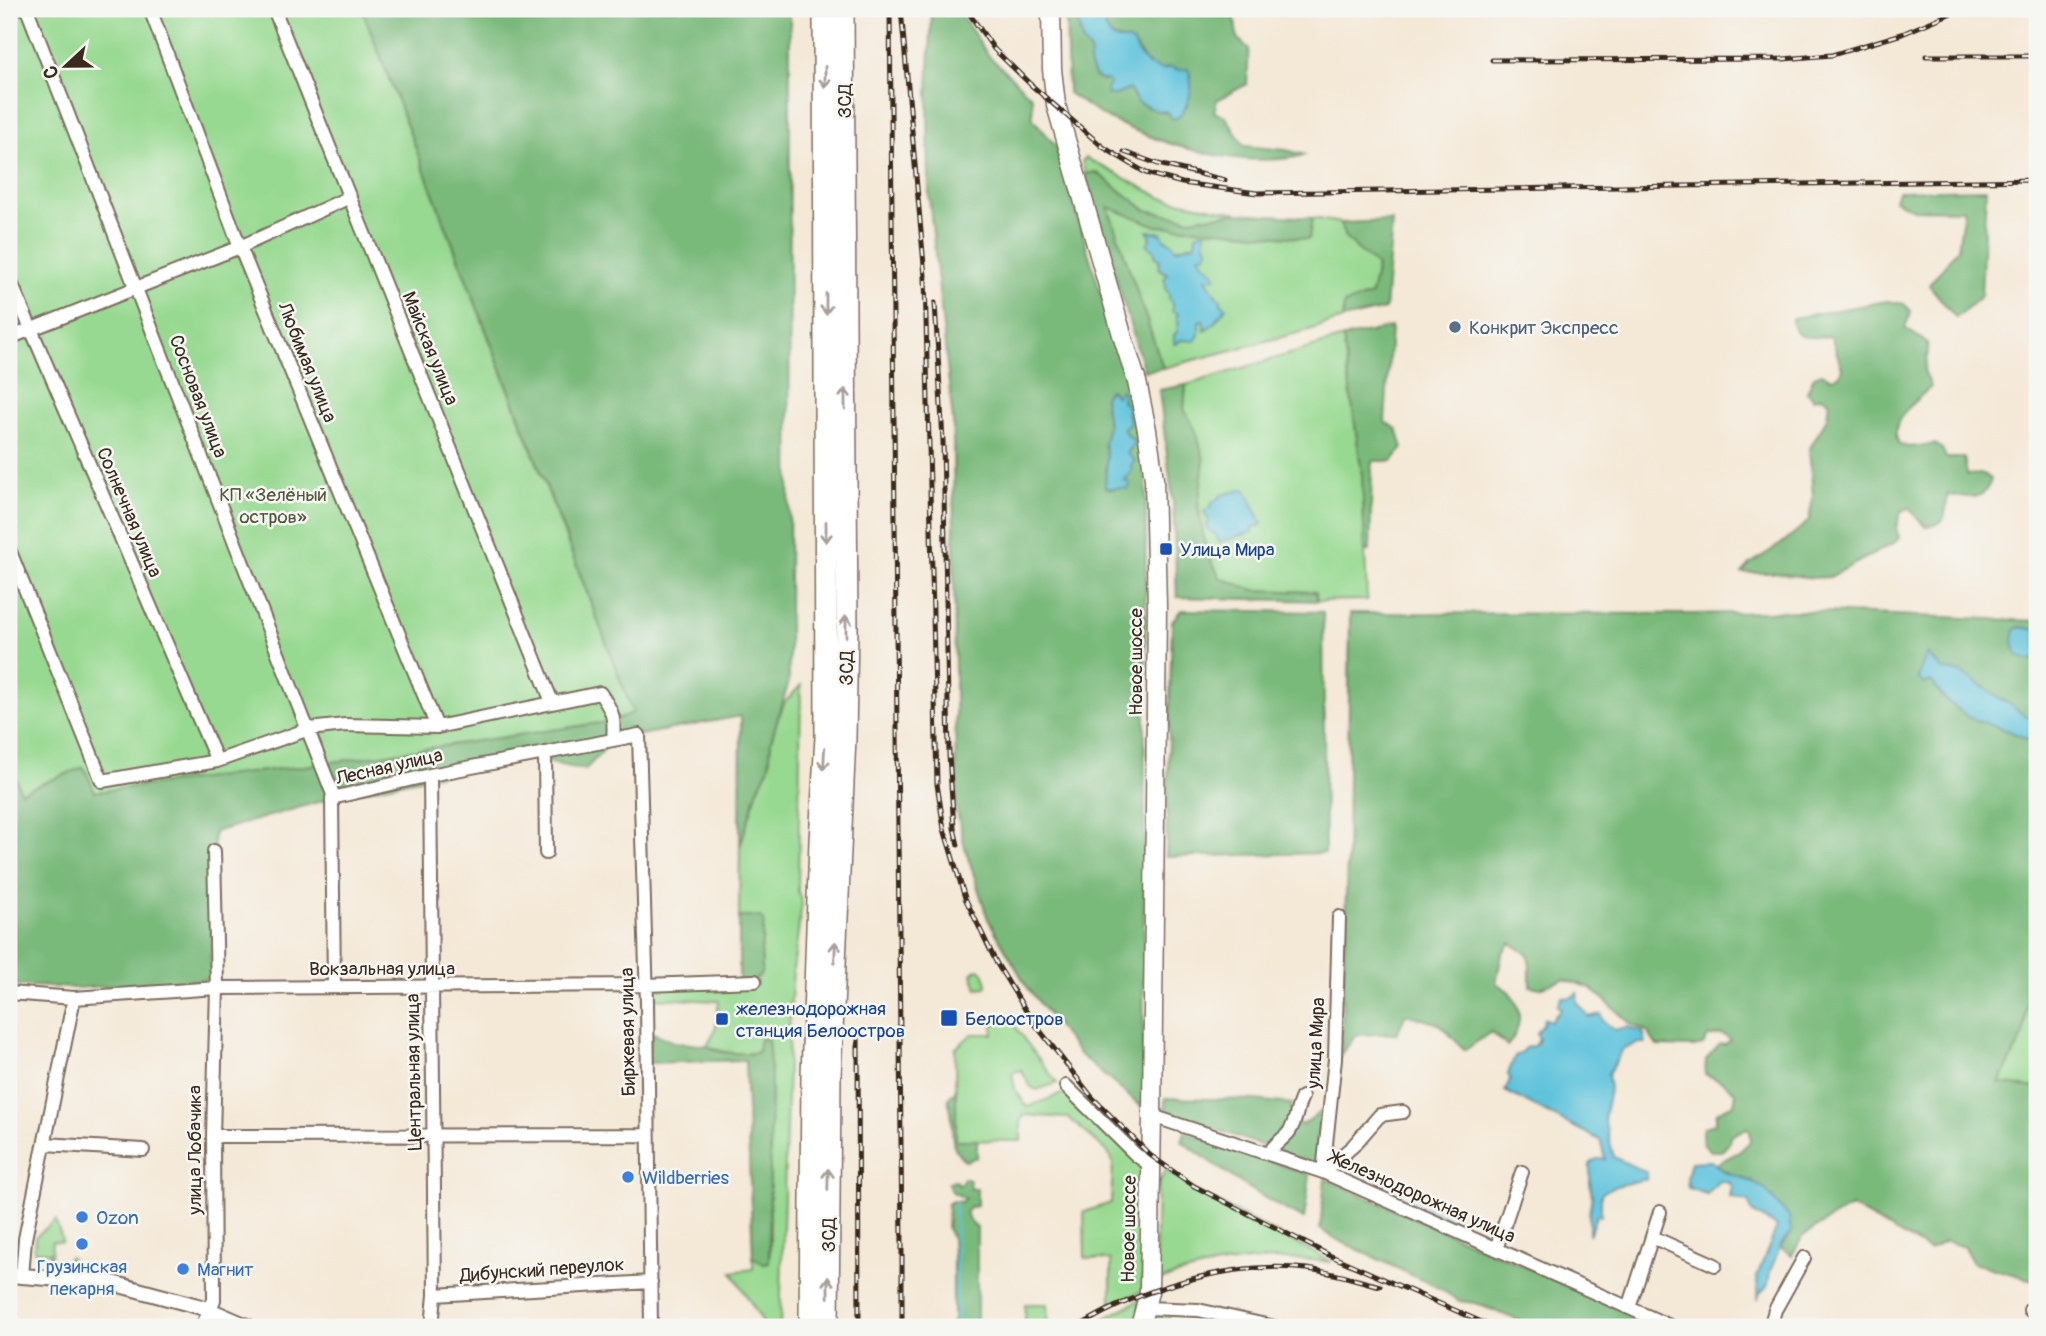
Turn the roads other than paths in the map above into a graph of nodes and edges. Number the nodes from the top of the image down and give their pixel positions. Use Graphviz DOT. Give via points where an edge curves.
graph roads {
  1 [pos="27,9"];
  2 [pos="150,9"];
  3 [pos="274,9"];
  4 [pos="824,9"];
  5 [pos="844,9"];
  6 [pos="1051,9"];
  7 [pos="350,197"];
  8 [pos="240,247"];
  9 [pos="9,278"];
  10 [pos="136,288"];
  11 [pos="30,330"];
  12 [pos="9,338"];
  13 [pos="9,549"];
  14 [pos="552,702"];
  15 [pos="437,727"];
  16 [pos="309,729"];
  17 [pos="639,735"];
  18 [pos="613,740"];
  19 [pos="545,753"];
  20 [pos="217,761"];
  21 [pos="430,775"];
  22 [pos="334,797"];
  23 [pos="214,852"];
  24 [pos="546,853"];
  25 [pos="1339,917"];
  26 [pos="755,981"];
  27 [pos="646,985"];
  28 [pos="334,987"];
  29 [pos="431,987"];
  30 [pos="217,988"];
  31 [pos="9,993"];
  32 [pos="74,998"];
  33 [pos="1066,1086"];
  34 [pos="1302,1097"];
  35 [pos="1403,1112"];
  36 [pos="1152,1116"];
  37 [pos="648,1135"];
  38 [pos="213,1136"];
  39 [pos="433,1136"];
  40 [pos="45,1144"];
  41 [pos="143,1150"];
  42 [pos="1269,1154"];
  43 [pos="1150,1165"];
  44 [pos="1322,1172"];
  45 [pos="1522,1172"];
  46 [pos="1660,1212"];
  47 [pos="1653,1237"];
  48 [pos="819,1248"];
  49 [pos="1496,1249"];
  50 [pos="1804,1258"];
  51 [pos="1715,1265"];
  52 [pos="16,1275"];
  53 [pos="651,1282"];
  54 [pos="435,1295"];
  55 [pos="1146,1308"];
  56 [pos="1629,1308"];
  57 [pos="211,1311"];
  58 [pos="202,1327"];
  59 [pos="249,1327"];
  60 [pos="432,1327"];
  61 [pos="651,1327"];
  62 [pos="810,1327"];
  63 [pos="828,1327"];
  64 [pos="1140,1327"];
  65 [pos="1275,1327"];
  66 [pos="1672,1327"];
  67 [pos="1769,1327"];
  1 -- 10 [label="street, Сосновая улица"];
  2 -- 8 [label="street, Любимая улица"];
  3 -- 7 [label="street, Майская улица"];
  4 -- 48 [label="highway, ЗСД, one-way" via="826,710 812,1076"];
  48 -- 5 [label="highway, ЗСД, one-way" via="845,737"];
  6 -- 36 [label="main road, Новое шоссе" via="1056,105 1137,382 1154,479"];
  7 -- 8 [label="street"];
  7 -- 14 [label="street, Майская улица"];
  8 -- 10 [label="street"];
  8 -- 15 [label="street, Любимая улица"];
  9 -- 11 [label="street, Солнечная улица"];
  10 -- 11 [label="street"];
  10 -- 16 [label="street, Сосновая улица"];
  11 -- 12 [label="street"];
  11 -- 20 [label="street, Солнечная улица"];
  13 -- 20 [label="street" via="102,781"];
  14 -- 15 [label="street"];
  14 -- 18 [label="street" via="600,693 615,720"];
  15 -- 16 [label="street"];
  16 -- 20 [label="street"];
  16 -- 22 [label="street, Сосновая улица"];
  17 -- 18 [label="street, Лесная улица"];
  17 -- 27 [label="street, Биржевая улица"];
  18 -- 19 [label="street, Лесная улица"];
  19 -- 21 [label="street, Лесная улица"];
  19 -- 24 [label="street"];
  21 -- 22 [label="street, Лесная улица"];
  21 -- 29 [label="street, Центральная улица"];
  22 -- 28 [label="street, Лесная улица"];
  23 -- 30 [label="street, улица Лобачика"];
  25 -- 44 [label="street, улица Мира" via="1335,1059"];
  26 -- 27 [label="street, Вокзальная улица"];
  27 -- 29 [label="street, Вокзальная улица"];
  27 -- 37 [label="street, Биржевая улица"];
  28 -- 29 [label="street, Вокзальная улица"];
  28 -- 30 [label="street, Вокзальная улица"];
  29 -- 39 [label="street, Центральная улица"];
  30 -- 32 [label="street, Вокзальная улица"];
  30 -- 38 [label="street, улица Лобачика"];
  31 -- 32 [label="street, Вокзальная улица"];
  32 -- 40 [label="street"];
  33 -- 43 [label="street"];
  34 -- 42 [label="street" via="1289,1132"];
  35 -- 44 [label="street" via="1380,1115"];
  36 -- 42 [label="street, Железнодорожная улица"];
  36 -- 43 [label="main road, Новое шоссе"];
  37 -- 39 [label="street"];
  37 -- 53 [label="street, Биржевая улица"];
  38 -- 39 [label="street"];
  38 -- 57 [label="street, улица Лобачика"];
  39 -- 54 [label="street, Центральная улица"];
  40 -- 41 [label="street"];
  40 -- 52 [label="street"];
  42 -- 44 [label="street, Железнодорожная улица"];
  43 -- 55 [label="main road, Новое шоссе"];
  44 -- 49 [label="street, Железнодорожная улица"];
  45 -- 49 [label="street"];
  46 -- 47 [label="street"];
  47 -- 51 [label="street"];
  47 -- 56 [label="street"];
  48 -- 62 [label="highway, ЗСД"];
  63 -- 48 [label="highway, ЗСД, one-way"];
  49 -- 56 [label="street, Железнодорожная улица"];
  50 -- 67 [label="street"];
  52 -- 57 [label="street" via="112,1283"];
  53 -- 54 [label="street, Дибунский переулок"];
  53 -- 61 [label="street, Биржевая улица"];
  54 -- 60 [label="street, Центральная улица"];
  55 -- 64 [label="main road, Новое шоссе"];
  55 -- 65 [label="street" via="1198,1310"];
  56 -- 66 [label="street, Железнодорожная улица"];
  57 -- 58 [label="street"];
  57 -- 59 [label="street"];
}
